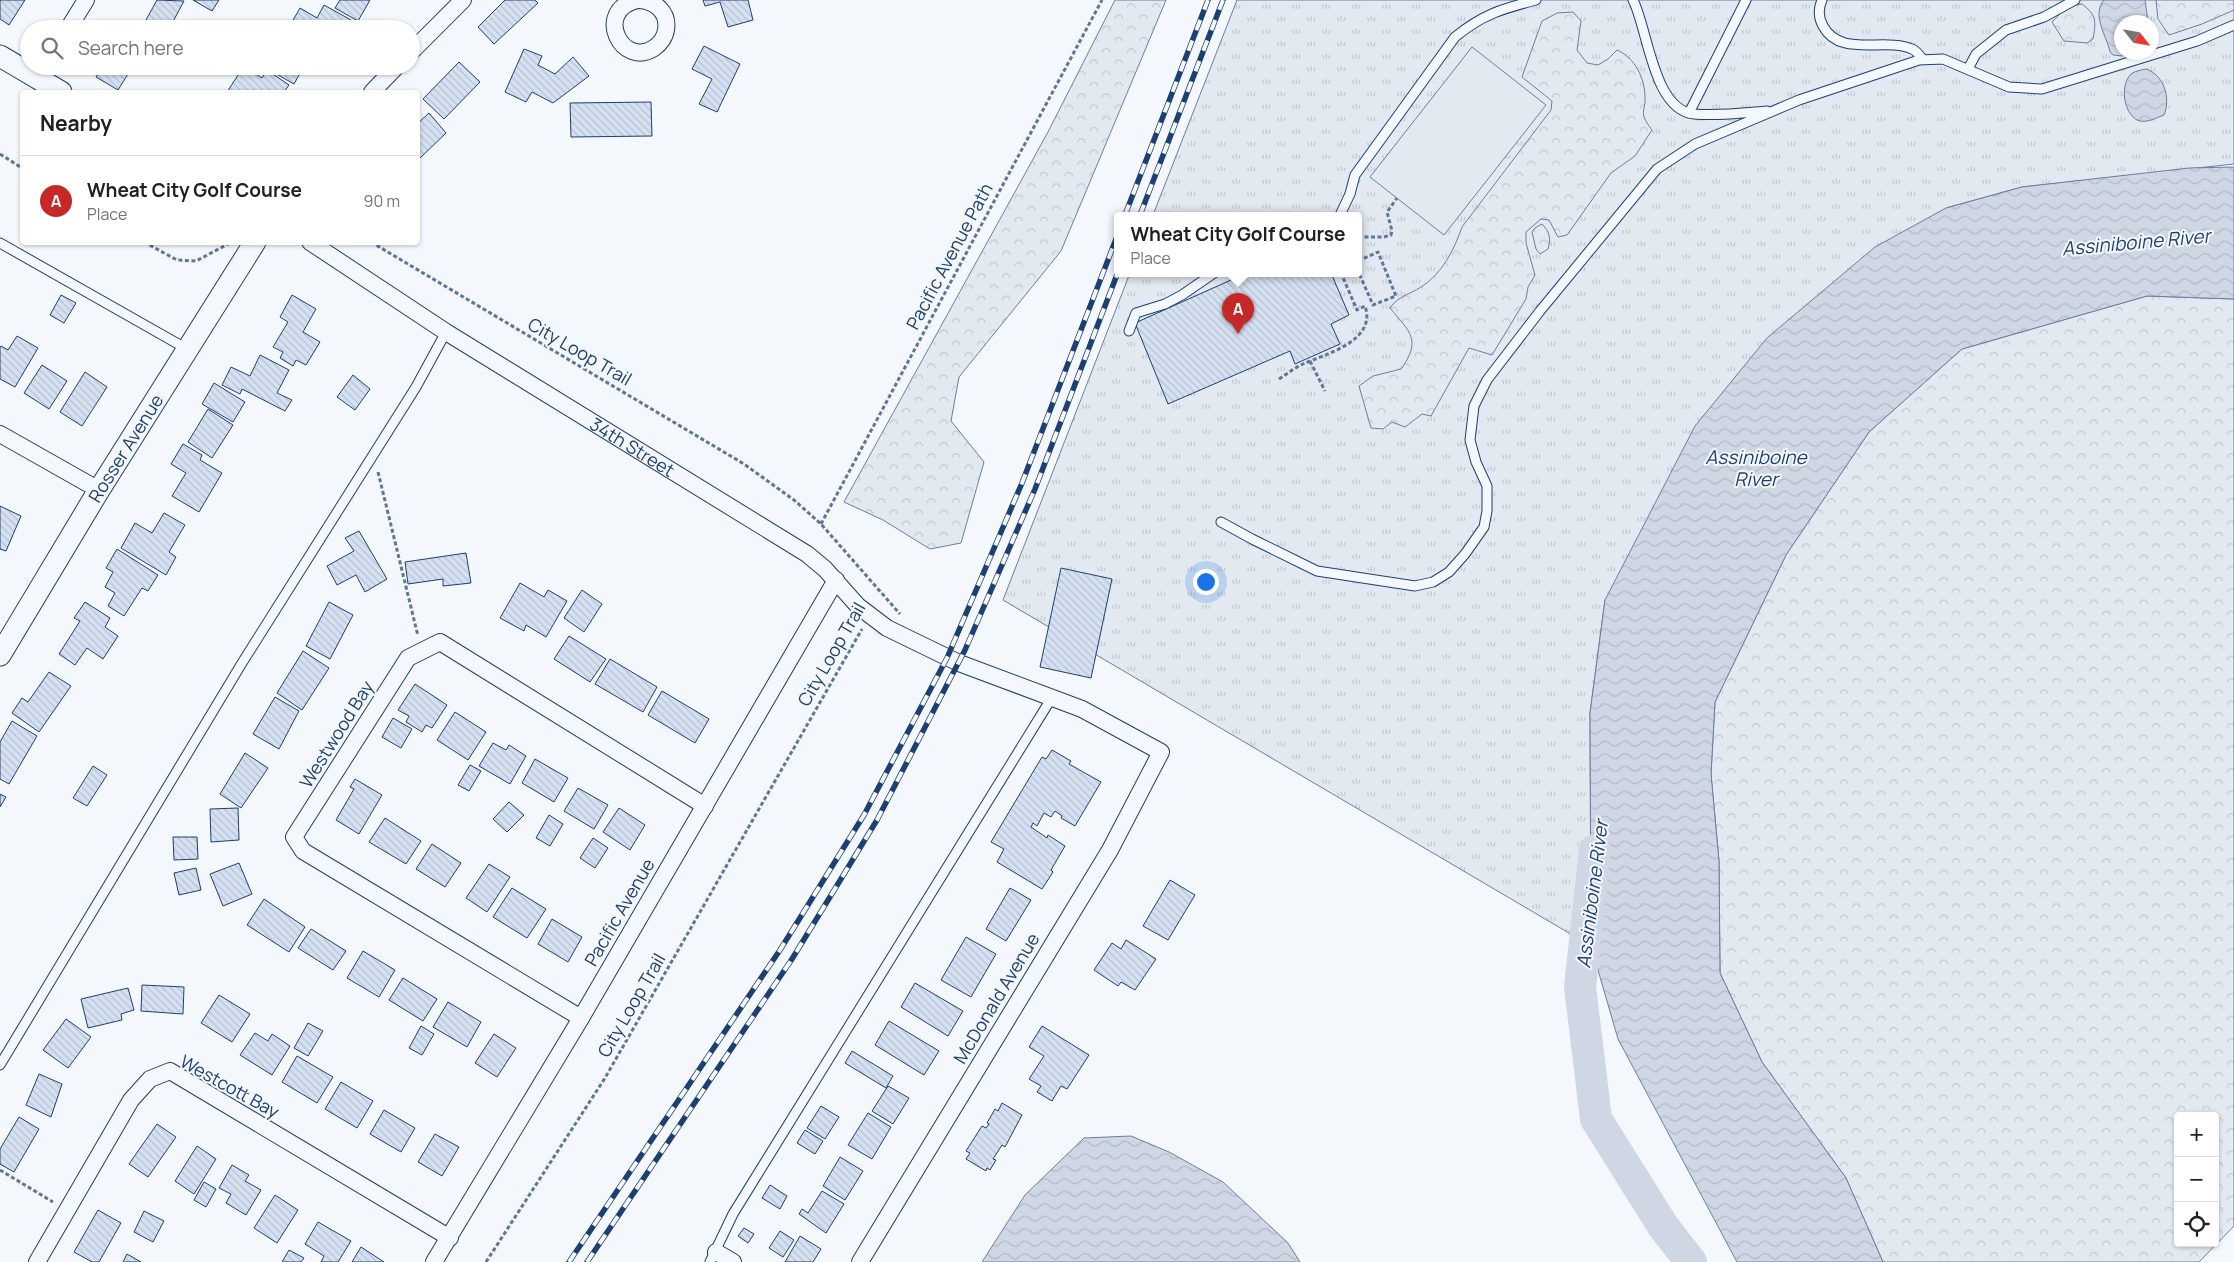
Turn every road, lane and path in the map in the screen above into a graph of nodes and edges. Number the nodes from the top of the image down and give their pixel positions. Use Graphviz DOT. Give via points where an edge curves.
graph roads {
  1 [pos="86,0"];
  2 [pos="463,0"];
  3 [pos="638,0"];
  4 [pos="1102,0"];
  5 [pos="1536,0"];
  6 [pos="1633,0"];
  7 [pos="1746,0"];
  8 [pos="1822,0"];
  9 [pos="2075,0"];
  10 [pos="617,4"];
  11 [pos="74,20"];
  12 [pos="2234,25"];
  13 [pos="420,43"];
  14 [pos="0,56"];
  15 [pos="1923,60"];
  16 [pos="20,64"];
  17 [pos="1968,69"];
  18 [pos="44,75"];
  19 [pos="388,75"];
  20 [pos="59,90"];
  21 [pos="374,90"];
  22 [pos="1773,111"];
  23 [pos="1689,113"];
  24 [pos="0,154"];
  25 [pos="20,167"];
  26 [pos="1397,198"];
  27 [pos="1341,212"];
  28 [pos="1362,237"];
  29 [pos="0,243"];
  30 [pos="150,245"];
  31 [pos="225,245"];
  32 [pos="253,245"];
  33 [pos="315,245"];
  34 [pos="376,245"];
  35 [pos="1362,259"];
  36 [pos="1208,277"];
  37 [pos="1343,277"];
  38 [pos="1361,277"];
  39 [pos="1373,305"];
  40 [pos="1366,308"];
  41 [pos="1129,331"];
  42 [pos="446,332"];
  43 [pos="188,350"];
  44 [pos="1310,361"];
  45 [pos="1279,379"];
  46 [pos="1325,391"];
  47 [pos="0,434"];
  48 [pos="370,460"];
  49 [pos="100,490"];
  50 [pos="1221,522"];
  51 [pos="821,524"];
  52 [pos="836,580"];
  53 [pos="869,616"];
  54 [pos="3,645"];
  55 [pos="422,651"];
  56 [pos="1051,699"];
  57 [pos="1160,752"];
  58 [pos="705,806"];
  59 [pos="581,1018"];
  60 [pos="0,1065"];
  61 [pos="0,1170"];
  62 [pos="66,1210"];
  63 [pos="450,1238"];
  64 [pos="713,1257"];
  65 [pos="36,1262"];
  66 [pos="434,1262"];
  67 [pos="486,1262"];
  68 [pos="733,1262"];
  69 [pos="860,1262"];
  1 -- 11 [label="street"];
  2 -- 13 [label="street"];
  3 -- 10 [label="street"];
  3 -- 10 [label="street" via="655,4 666,18 664,36 652,50 628,50 617,38 614,22"];
  4 -- 51 [label="path, Pacific Avenue Path"];
  5 -- 27 [label="lane" via="1499,10 1475,22 1456,38 1355,174"];
  6 -- 23 [label="lane" via="1664,91 1678,109"];
  7 -- 23 [label="lane"];
  8 -- 15 [label="lane" via="1818,8 1821,22 1836,41 1899,45 1914,50"];
  9 -- 17 [label="lane" via="2044,17 2006,30 1976,54"];
  12 -- 17 [label="lane" via="2197,41 2042,89 2009,87"];
  14 -- 16 [label="street"];
  15 -- 17 [label="lane" via="1943,59"];
  15 -- 22 [label="lane"];
  18 -- 20 [label="street"];
  19 -- 21 [label="street"];
  22 -- 23 [label="lane"];
  22 -- 50 [label="lane" via="1696,144 1657,169 1486,380 1474,406 1470,440 1487,486 1484,527 1449,572 1433,582 1414,586 1317,571"];
  24 -- 25 [label="path"];
  26 -- 28 [label="path" via="1388,212 1391,235"];
  29 -- 43 [label="lane"];
  30 -- 31 [label="path" via="177,260 196,261"];
  32 -- 43 [label="street, Rosser Avenue"];
  33 -- 42 [label="street, 34th Street"];
  34 -- 51 [label="path, City Loop Trail" via="744,464"];
  35 -- 39 [label="path" via="1378,252 1396,296"];
  36 -- 41 [label="lane" via="1182,296 1136,313"];
  37 -- 40 [label="path" via="1358,310"];
  38 -- 39 [label="path"];
  39 -- 40 [label="path"];
  40 -- 44 [label="path" via="1366,322 1348,344"];
  42 -- 48 [label="lane"];
  42 -- 52 [label="street, 34th Street" via="807,554"];
  43 -- 49 [label="street, Rosser Avenue"];
  44 -- 45 [label="path"];
  44 -- 46 [label="path"];
  47 -- 49 [label="street"];
  48 -- 55 [label="path" via="376,463"];
  48 -- 60 [label="lane" via="237,671"];
  49 -- 54 [label="street, Rosser Avenue"];
  51 -- 53 [label="path, City Loop Trail" via="881,594"];
  52 -- 53 [label="street, 34th Street"];
  52 -- 58 [label="street, Pacific Avenue"];
  53 -- 56 [label="street, 34th Street" via="953,660"];
  53 -- 67 [label="path, City Loop Trail" via="605,1078"];
  55 -- 58 [label="street, Westwood Bay" via="440,642"];
  55 -- 59 [label="street, Westwood Bay" via="408,658 294,837 303,851"];
  56 -- 57 [label="street, 34th Street" via="1082,709"];
  56 -- 64 [label="lane" via="733,1214"];
  57 -- 69 [label="street, McDonald Avenue" via="1110,850"];
  58 -- 59 [label="street, Pacific Avenue"];
  59 -- 63 [label="street, Pacific Avenue"];
  61 -- 62 [label="path"];
  62 -- 63 [label="street, Westcott Bay" via="131,1100 150,1079 170,1071"];
  62 -- 65 [label="street, Westcott Bay"];
  63 -- 66 [label="street, Pacific Avenue"];
  64 -- 68 [label="street"];
}
